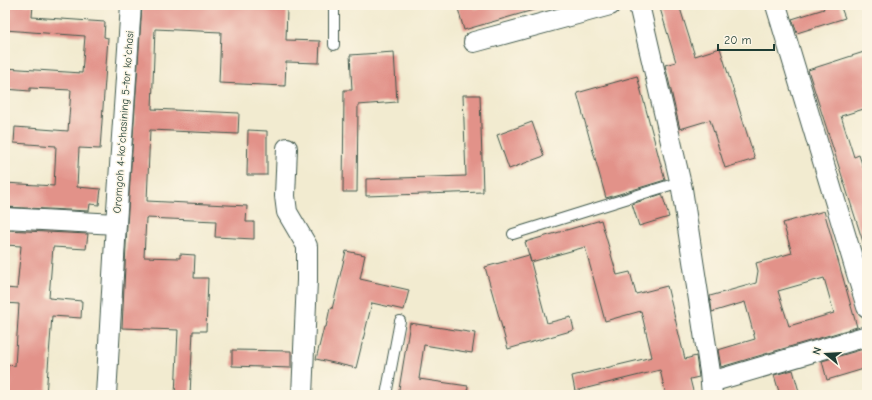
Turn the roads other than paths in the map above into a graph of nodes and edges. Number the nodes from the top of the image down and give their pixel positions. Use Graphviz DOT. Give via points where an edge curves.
graph roads {
  1 [pos="131,5"];
  2 [pos="334,5"];
  3 [pos="610,5"];
  4 [pos="639,5"];
  5 [pos="776,5"];
  6 [pos="474,42"];
  7 [pos="334,45"];
  8 [pos="287,148"];
  9 [pos="680,182"];
  10 [pos="5,218"];
  11 [pos="116,224"];
  12 [pos="513,234"];
  13 [pos="867,307"];
  14 [pos="400,321"];
  15 [pos="867,336"];
  16 [pos="712,389"];
  17 [pos="106,395"];
  18 [pos="302,395"];
  19 [pos="386,395"];
  1 -- 11 [label="street, Oromgoh 4-koʻchasining 5-tor koʻchasi"];
  2 -- 7 [label="lane"];
  3 -- 6 [label="street"];
  4 -- 9 [label="street"];
  5 -- 13 [label="street"];
  8 -- 18 [label="street" via="287,212 307,246"];
  9 -- 12 [label="lane"];
  9 -- 16 [label="street"];
  10 -- 11 [label="street, Oromgoh 4-koʻchasining 5-tor koʻchasi"];
  11 -- 17 [label="street"];
  14 -- 19 [label="lane"];
  15 -- 16 [label="street"];
}
